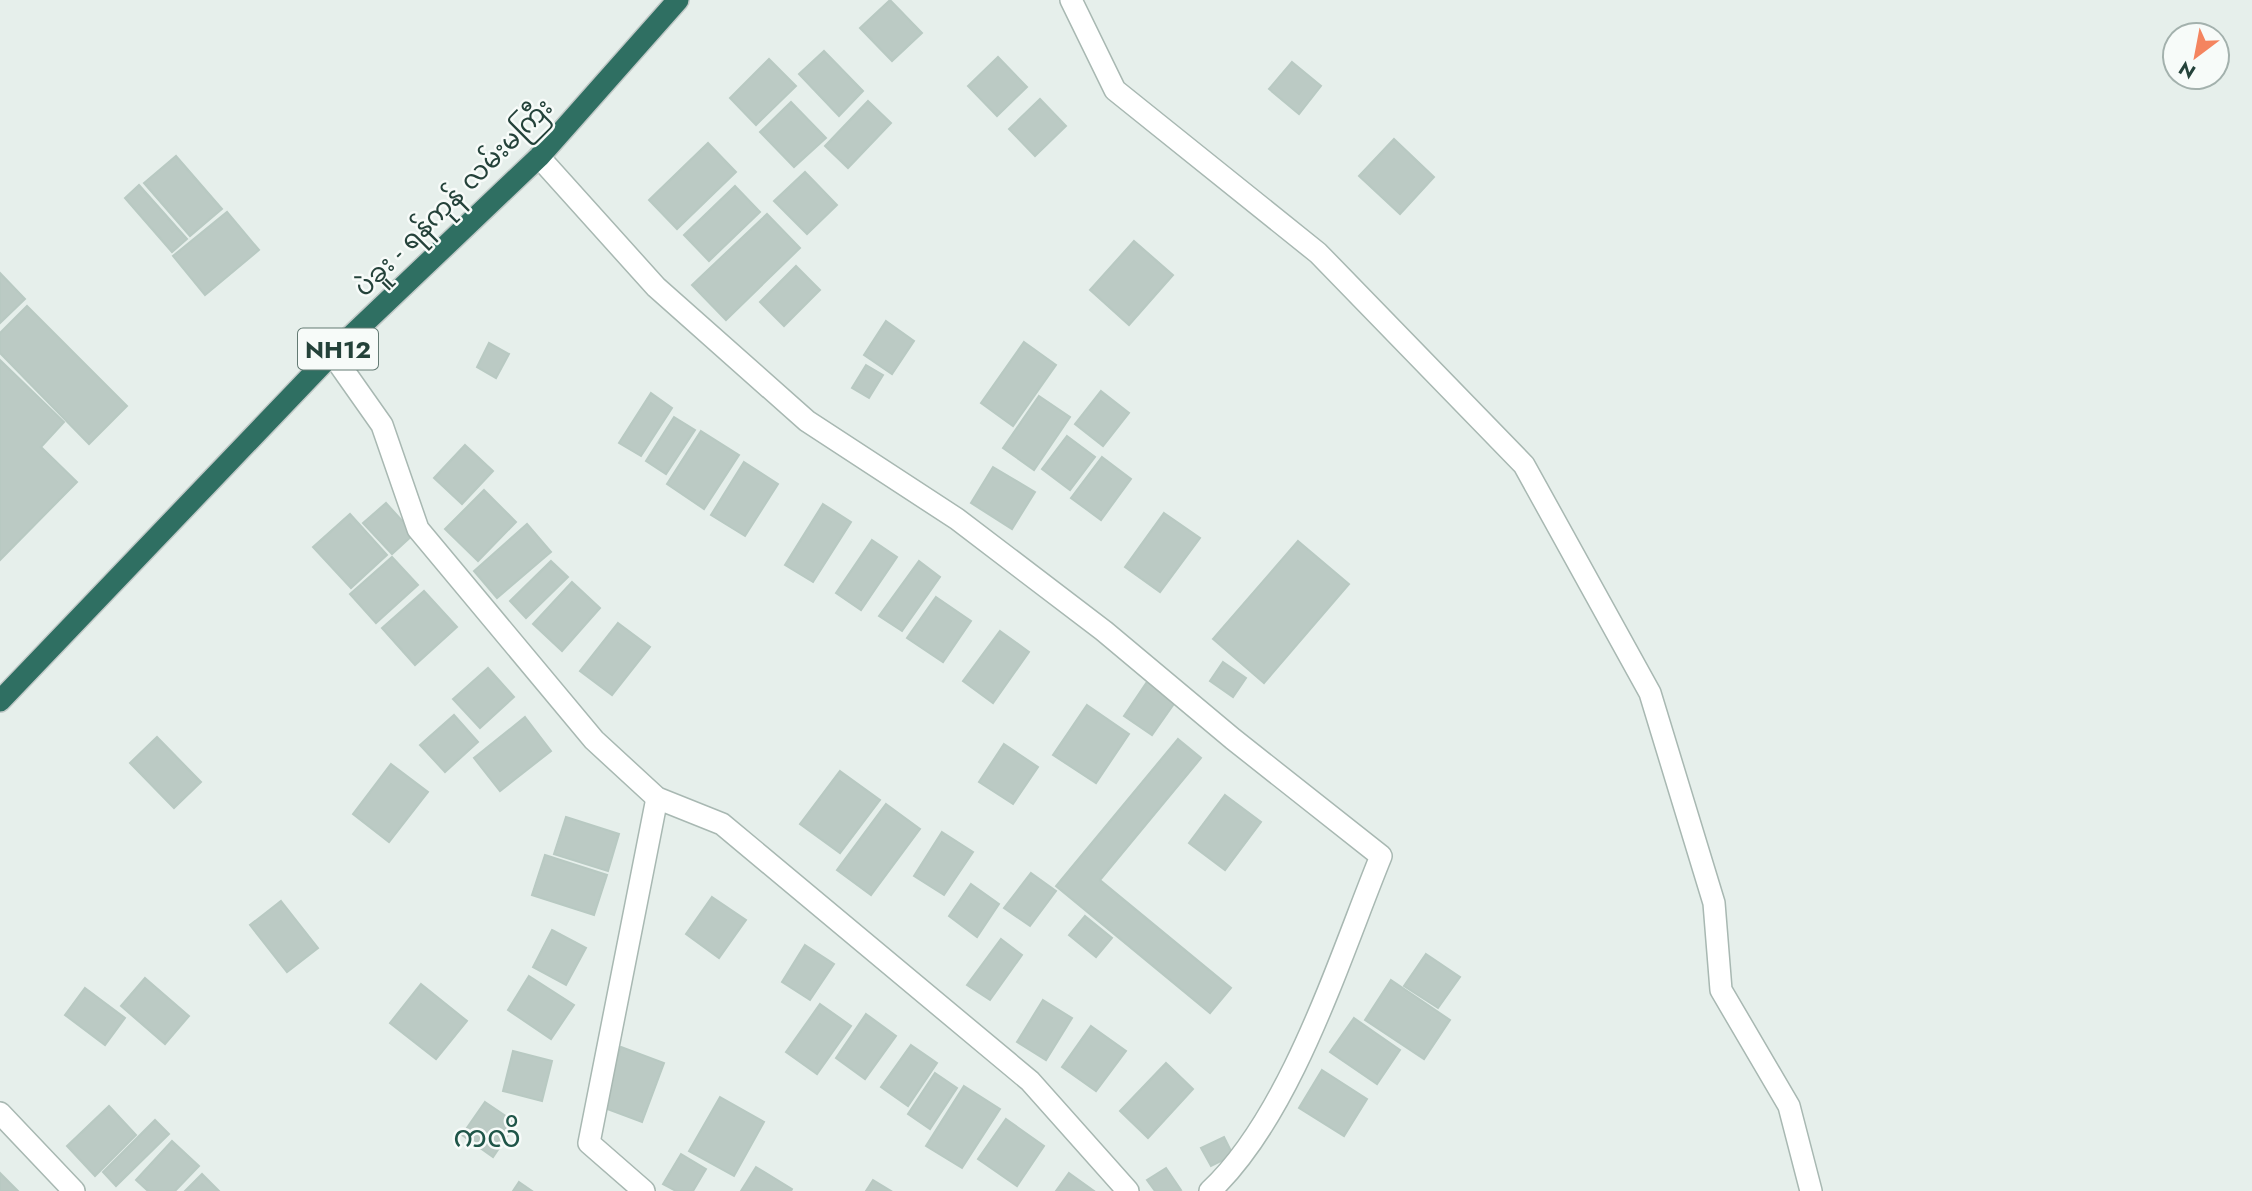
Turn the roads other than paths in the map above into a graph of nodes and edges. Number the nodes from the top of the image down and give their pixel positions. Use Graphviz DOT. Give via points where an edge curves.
graph roads {
  1 [pos="678,0"];
  2 [pos="1071,0"];
  3 [pos="539,157"];
  4 [pos="332,354"];
  5 [pos="0,701"];
  6 [pos="657,799"];
  7 [pos="0,1112"];
  8 [pos="74,1191"];
  9 [pos="644,1191"];
  10 [pos="1128,1191"];
  11 [pos="1210,1191"];
  12 [pos="1811,1191"];
  1 -- 3 [label="highway, ပဲခူး - ရန်ကုန် လမ်းမကြီး / NH12"];
  2 -- 12 [label="street" via="1115,90 1318,253 1524,466 1650,693 1714,903 1721,990 1789,1106"];
  3 -- 4 [label="highway, ပဲခူး - ရန်ကုန် လမ်းမကြီး / NH12"];
  3 -- 11 [label="street" via="656,287 807,421 957,519 1104,631 1381,856 1295,1069 1235,1168"];
  4 -- 5 [label="highway, ပဲခူး - ရန်ကုန် လမ်းမကြီး / NH12"];
  4 -- 6 [label="street" via="382,425 418,529 593,740"];
  6 -- 9 [label="street" via="589,1143"];
  6 -- 10 [label="street" via="722,824 1030,1081"];
  7 -- 8 [label="street"];
}
